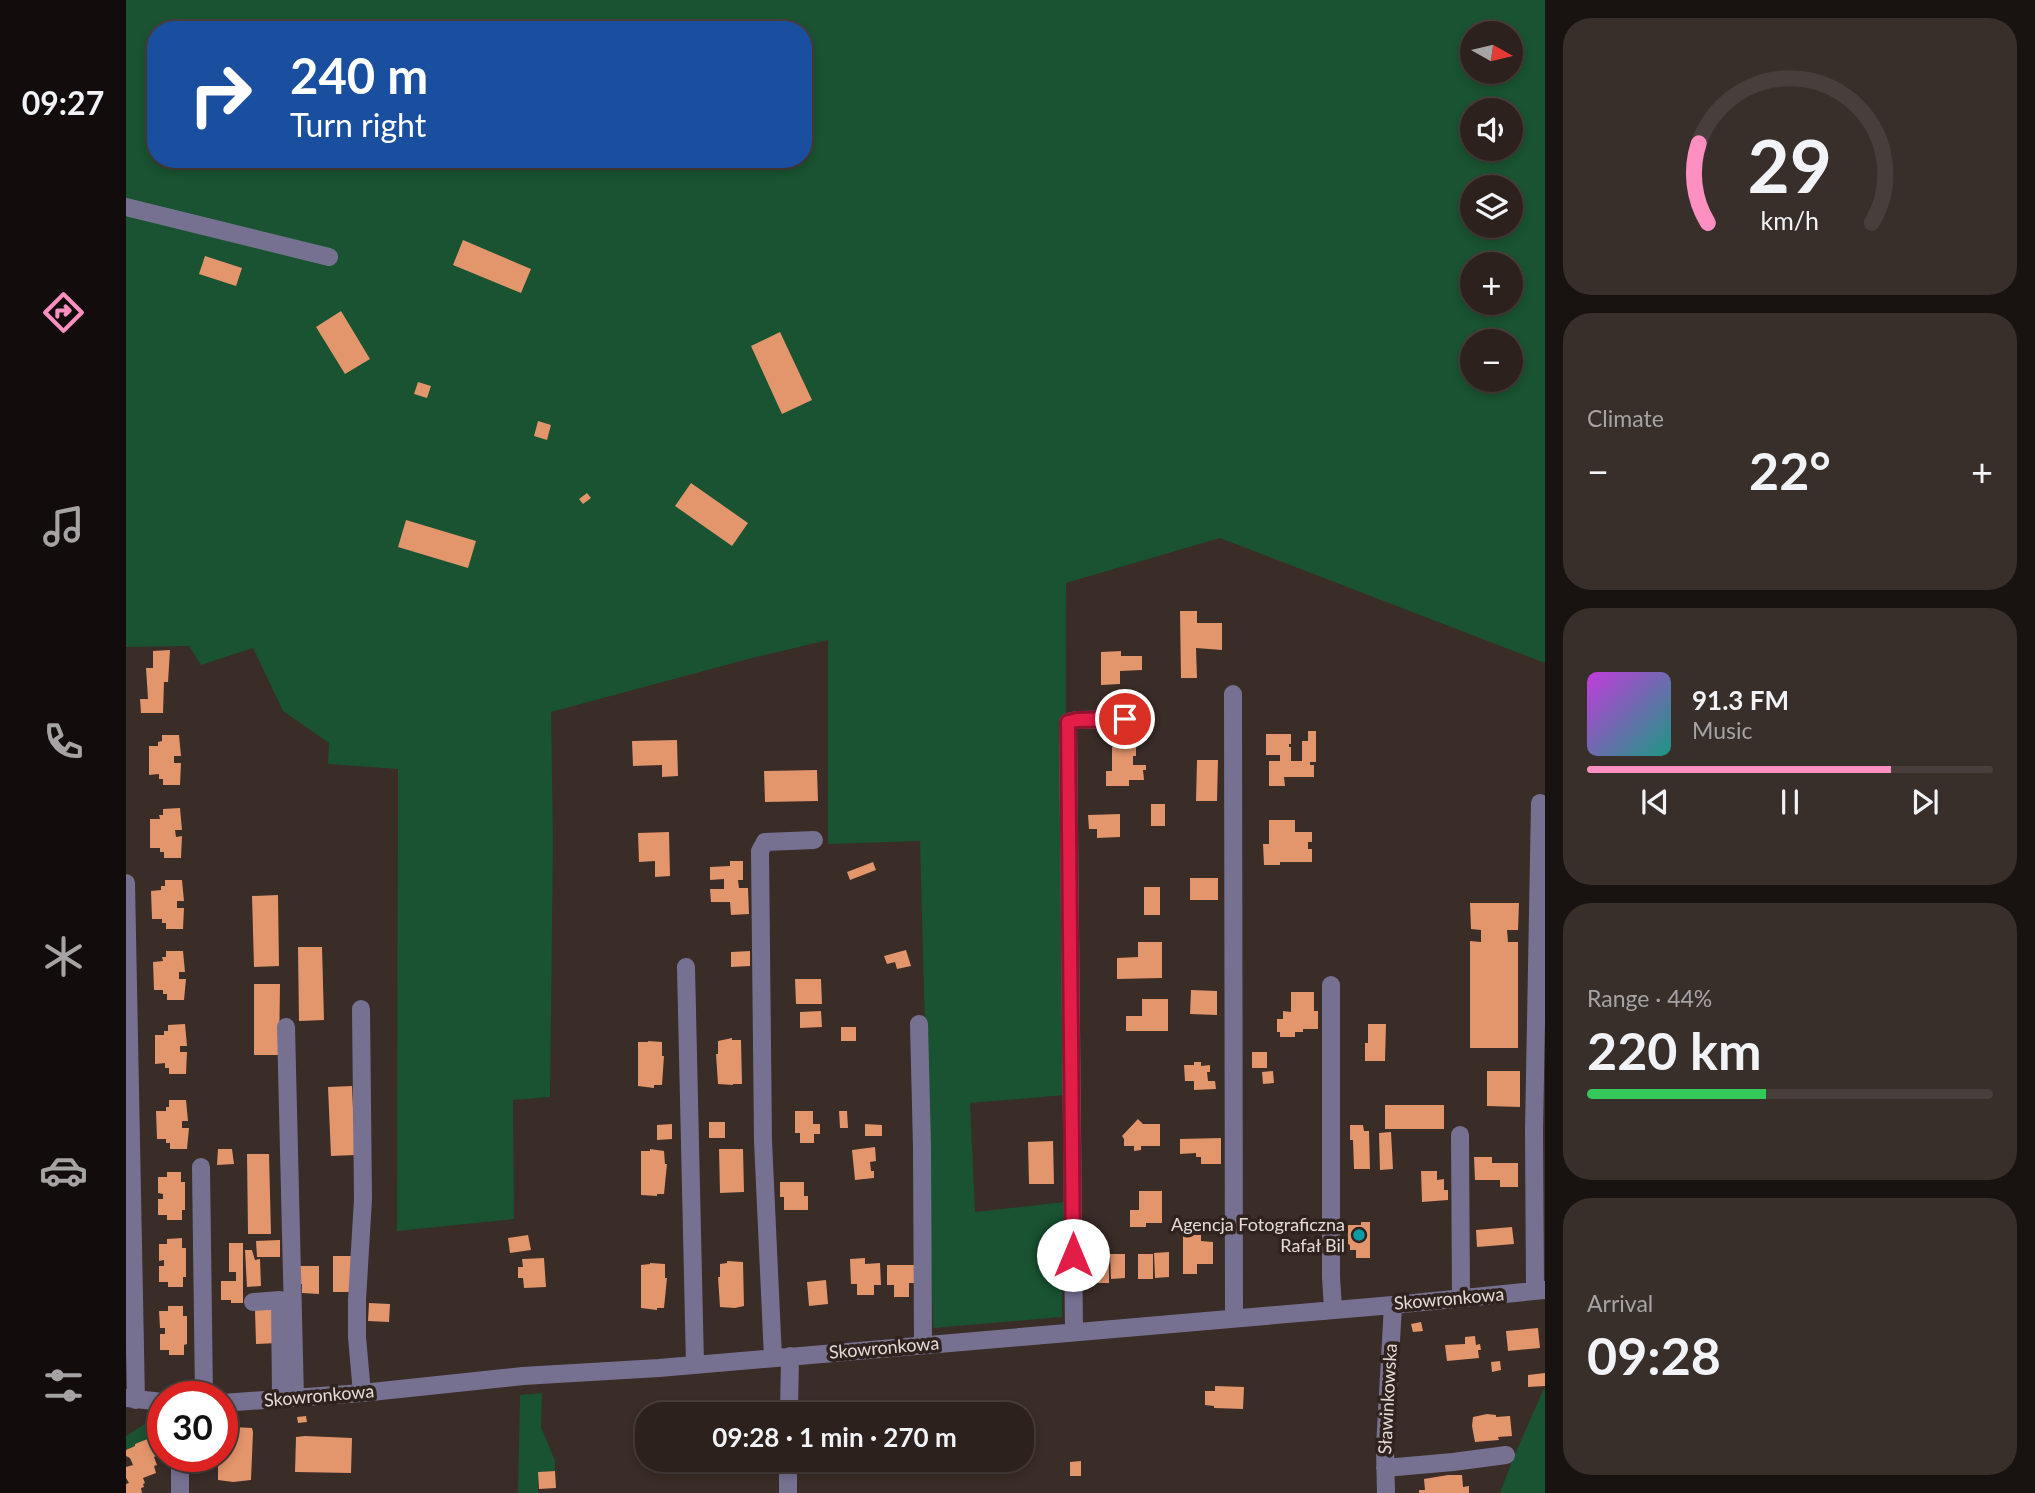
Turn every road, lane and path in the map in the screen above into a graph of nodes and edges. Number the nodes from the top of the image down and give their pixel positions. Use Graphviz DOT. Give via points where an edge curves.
graph roads {
  1 [pos="126,207"];
  2 [pos="329,257"];
  3 [pos="1233,694"];
  4 [pos="1125,719"];
  5 [pos="1540,803"];
  6 [pos="814,840"];
  7 [pos="126,883"];
  8 [pos="686,967"];
  9 [pos="1331,985"];
  10 [pos="361,1009"];
  11 [pos="919,1024"];
  12 [pos="286,1027"];
  13 [pos="1460,1135"];
  14 [pos="201,1167"];
  15 [pos="209,1233"];
  16 [pos="1540,1290"];
  17 [pos="1461,1298"];
  18 [pos="253,1302"];
  19 [pos="1393,1305"];
  20 [pos="1334,1310"];
  21 [pos="1234,1318"];
  22 [pos="1074,1332"];
  23 [pos="923,1345"];
  24 [pos="781,1357"];
  25 [pos="695,1365"];
  26 [pos="204,1381"];
  27 [pos="214,1381"];
  28 [pos="362,1393"];
  29 [pos="131,1399"];
  30 [pos="288,1399"];
  31 [pos="238,1402"];
  32 [pos="787,1402"];
  33 [pos="1506,1455"];
  34 [pos="1385,1468"];
  35 [pos="180,1472"];
  36 [pos="788,1472"];
  37 [pos="180,1493"];
  38 [pos="788,1493"];
  39 [pos="1386,1493"];
  1 -- 2 [label="street"];
  3 -- 21 [label="street"];
  4 -- 22 [label="street" via="1068,722"];
  5 -- 16 [label="street" via="1534,1131"];
  6 -- 24 [label="street" via="765,842 760,850 763,1141"];
  7 -- 29 [label="street"];
  8 -- 25 [label="street"];
  9 -- 20 [label="street"];
  10 -- 28 [label="street" via="363,1199 357,1312"];
  11 -- 23 [label="street"];
  12 -- 30 [label="street"];
  13 -- 17 [label="street"];
  14 -- 26 [label="street"];
  15 -- 27 [label="street"];
  16 -- 17 [label="street, Skowronkowa"];
  17 -- 19 [label="street, Skowronkowa"];
  18 -- 30 [label="street" via="280,1300"];
  19 -- 20 [label="street, Skowronkowa"];
  19 -- 34 [label="street, Sławinkowska"];
  20 -- 21 [label="street, Skowronkowa"];
  21 -- 22 [label="street, Skowronkowa"];
  22 -- 23 [label="street, Skowronkowa"];
  23 -- 24 [label="street, Skowronkowa"];
  24 -- 25 [label="street, Skowronkowa"];
  24 -- 32 [label="street"];
  25 -- 28 [label="street, Skowronkowa"];
  28 -- 30 [label="street, Skowronkowa"];
  30 -- 31 [label="street, Skowronkowa"];
  33 -- 34 [label="street"];
  34 -- 39 [label="street, Sławinkowska"];
  35 -- 37 [label="street"];
  36 -- 38 [label="street"];
}
